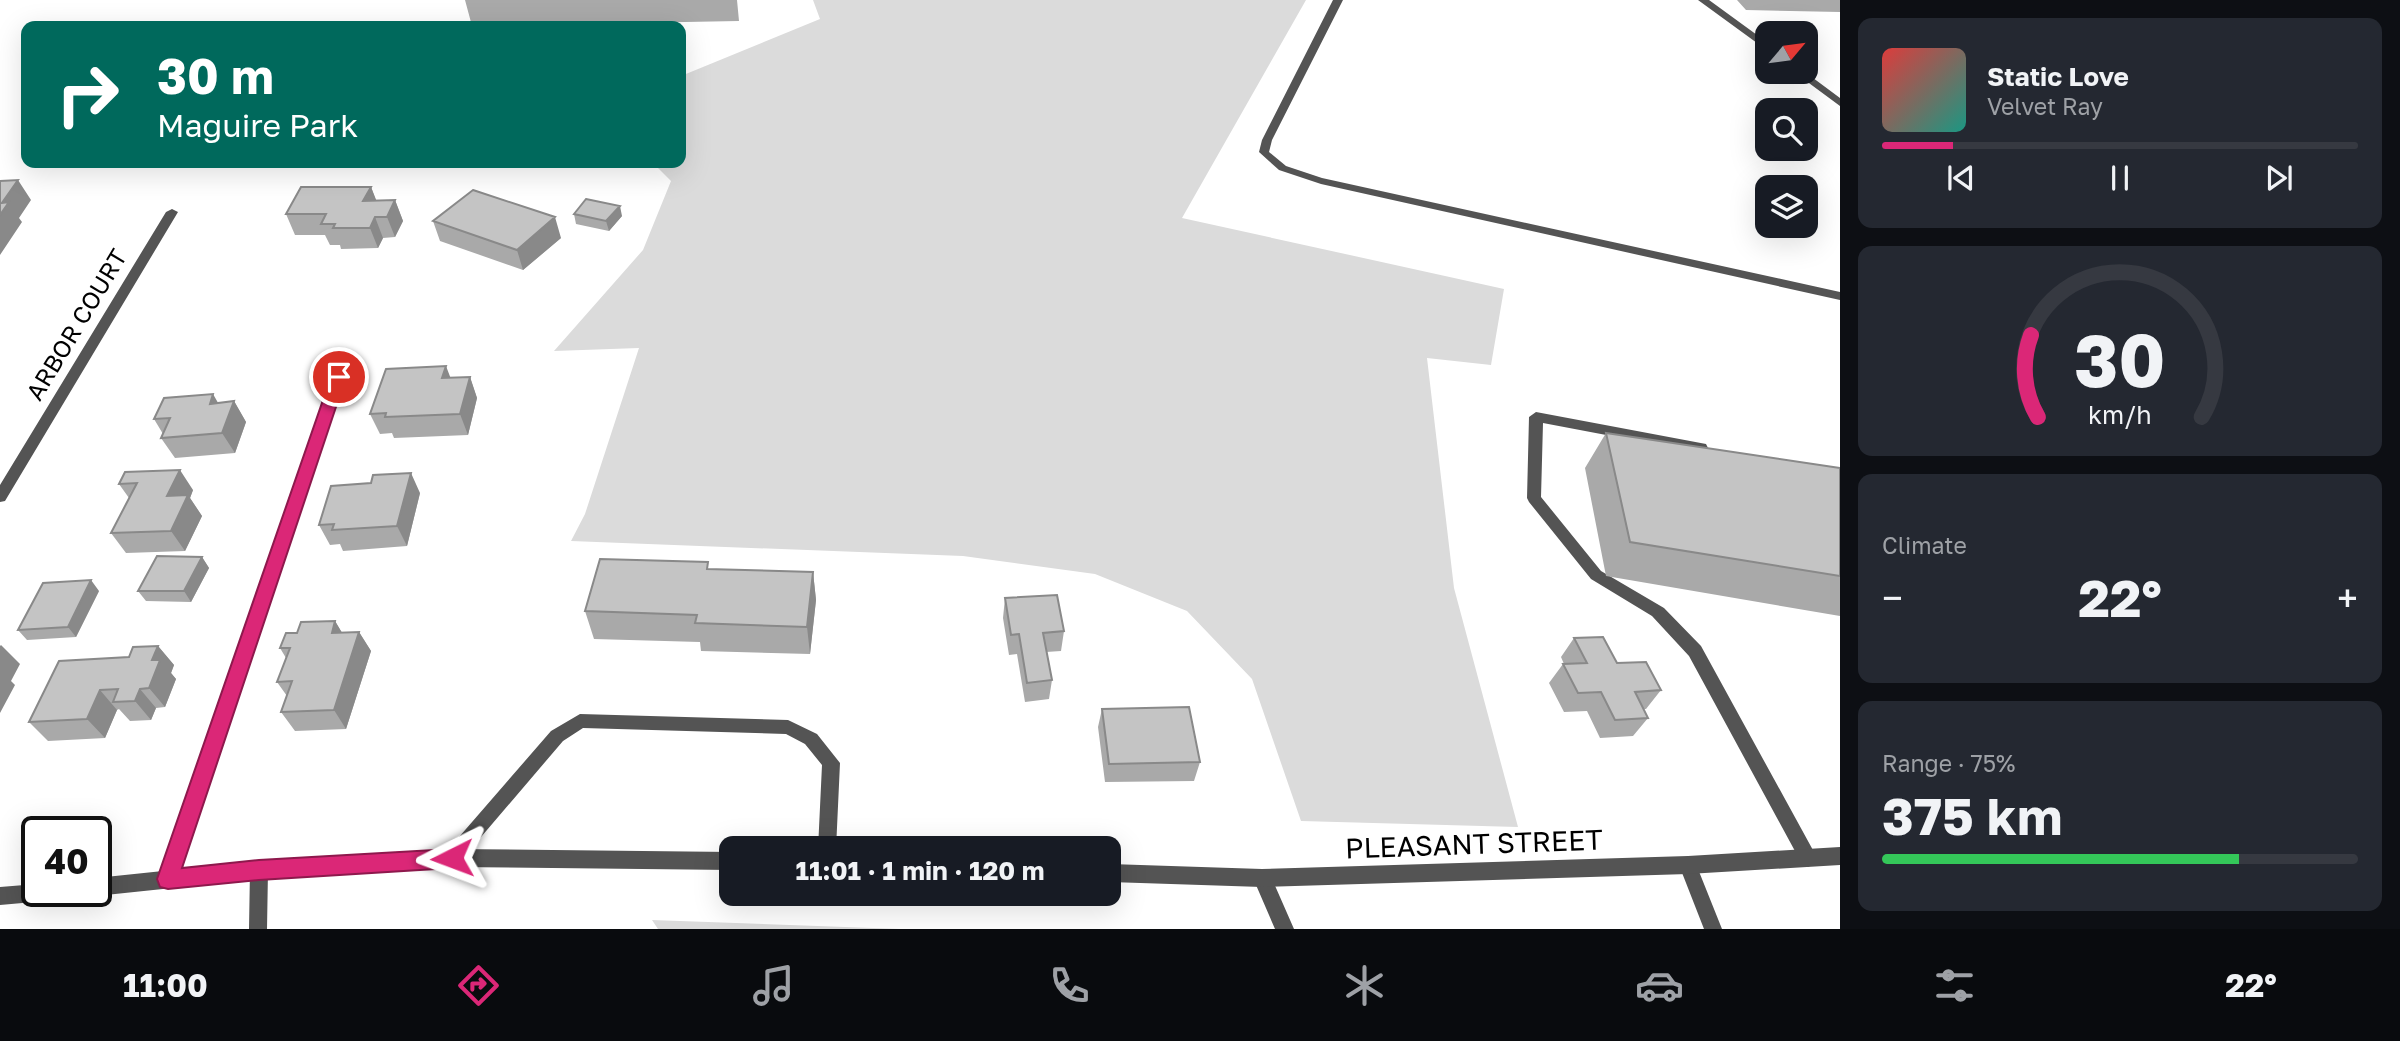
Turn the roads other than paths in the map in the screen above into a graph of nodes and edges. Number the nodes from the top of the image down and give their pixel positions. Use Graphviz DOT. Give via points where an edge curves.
graph roads {
  1 [pos="1338,0"];
  2 [pos="1703,0"];
  3 [pos="1755,38"];
  4 [pos="1815,84"];
  5 [pos="1840,103"];
  6 [pos="172,212"];
  7 [pos="1840,296"];
  8 [pos="339,377"];
  9 [pos="1721,451"];
  10 [pos="0,498"];
  11 [pos="828,836"];
  12 [pos="1840,856"];
  13 [pos="452,858"];
  14 [pos="1808,858"];
  15 [pos="719,861"];
  16 [pos="1688,865"];
  17 [pos="259,870"];
  18 [pos="1121,873"];
  19 [pos="1262,878"];
  20 [pos="168,879"];
  21 [pos="112,885"];
  22 [pos="21,895"];
  23 [pos="0,897"];
  24 [pos="258,929"];
  25 [pos="1285,929"];
  26 [pos="1713,929"];
  1 -- 7 [label="street" via="1267,140 1264,152 1274,165 1321,181"];
  2 -- 3 [label="street"];
  4 -- 5 [label="street"];
  6 -- 10 [label="street, ARBOR COURT"];
  8 -- 20 [label="street"];
  9 -- 14 [label="street" via="1536,417 1534,498 1596,575 1658,612 1695,651"];
  11 -- 13 [label="street" via="831,764 811,739 788,727 580,721 557,736"];
  12 -- 14 [label="street, PLEASANT STREET"];
  13 -- 15 [label="street"];
  13 -- 17 [label="street"];
  14 -- 16 [label="street, PLEASANT STREET"];
  16 -- 19 [label="street, PLEASANT STREET"];
  16 -- 26 [label="street"];
  17 -- 20 [label="street"];
  17 -- 24 [label="street"];
  18 -- 19 [label="street, PLEASANT STREET"];
  19 -- 25 [label="street"];
  20 -- 21 [label="street"];
  22 -- 23 [label="street"];
}
